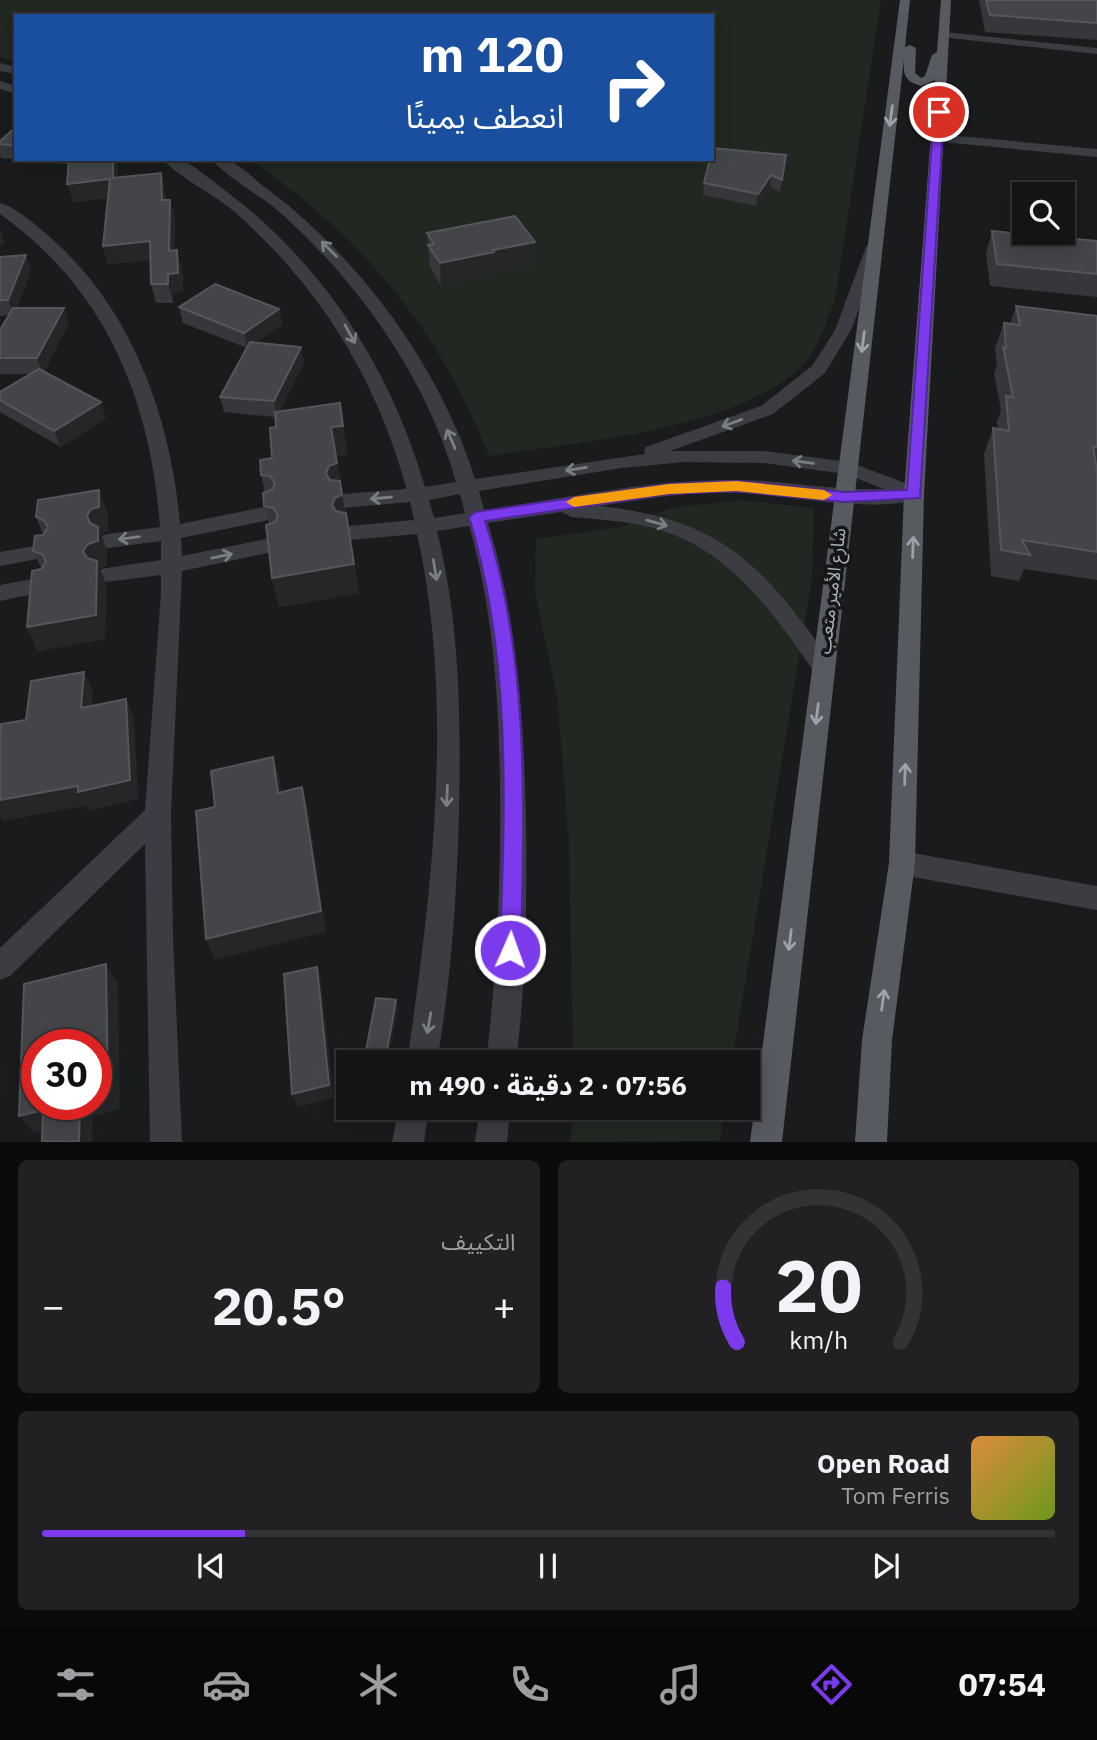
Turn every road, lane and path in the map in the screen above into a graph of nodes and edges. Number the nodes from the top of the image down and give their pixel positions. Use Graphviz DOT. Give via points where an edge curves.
graph roads {
  1 [pos="906,0"];
  2 [pos="946,0"];
  3 [pos="945,35"];
  4 [pos="1097,51"];
  5 [pos="937,138"];
  6 [pos="1097,153"];
  7 [pos="172,161"];
  8 [pos="221,161"];
  9 [pos="0,206"];
  10 [pos="875,246"];
  11 [pos="680,449"];
  12 [pos="849,468"];
  13 [pos="467,487"];
  14 [pos="915,494"];
  15 [pos="417,495"];
  16 [pos="844,497"];
  17 [pos="343,501"];
  18 [pos="541,507"];
  19 [pos="269,513"];
  20 [pos="476,517"];
  21 [pos="425,526"];
  22 [pos="170,533"];
  23 [pos="349,533"];
  24 [pos="108,541"];
  25 [pos="272,545"];
  26 [pos="46,551"];
  27 [pos="0,559"];
  28 [pos="171,566"];
  29 [pos="107,575"];
  30 [pos="43,585"];
  31 [pos="0,593"];
  32 [pos="823,667"];
  33 [pos="158,814"];
  34 [pos="902,863"];
  35 [pos="1097,898"];
  36 [pos="0,967"];
  37 [pos="877,1040"];
  38 [pos="424,1050"];
  39 [pos="503,1050"];
  40 [pos="412,1120"];
  41 [pos="494,1120"];
  42 [pos="166,1142"];
  43 [pos="408,1142"];
  44 [pos="491,1142"];
  45 [pos="766,1142"];
  46 [pos="871,1142"];
  47 [pos="884,1142"];
  1 -- 3 [label="main road" via="913,79 930,78"];
  1 -- 10 [label="main road, شارع الأمير متعب, one-way"];
  2 -- 3 [label="main road"];
  3 -- 4 [label="street"];
  3 -- 5 [label="main road"];
  5 -- 6 [label="street"];
  5 -- 14 [label="main road"];
  7 -- 15 [label="street, one-way" via="259,225 297,264 345,326 387,404"];
  13 -- 8 [label="street, one-way" via="432,394 386,315 334,253 293,214"];
  9 -- 22 [label="street" via="82,280 109,318 141,379 162,453"];
  10 -- 11 [label="street, one-way" via="843,330 819,369 767,410"];
  10 -- 12 [label="main road, شارع الأمير متعب, one-way"];
  12 -- 11 [label="street, one-way"];
  11 -- 13 [label="street, one-way"];
  12 -- 14 [label="street"];
  12 -- 16 [label="main road, شارع الأمير متعب"];
  13 -- 15 [label="street"];
  13 -- 20 [label="street"];
  14 -- 16 [label="street"];
  34 -- 14 [label="main road, one-way"];
  15 -- 17 [label="street, one-way"];
  15 -- 21 [label="street"];
  16 -- 18 [label="street" via="736,486 669,489"];
  16 -- 32 [label="main road, شارع الأمير متعب"];
  18 -- 20 [label="street"];
  18 -- 32 [label="street, one-way" via="637,517 686,531 728,556 778,602"];
  19 -- 22 [label="street"];
  20 -- 21 [label="street"];
  20 -- 39 [label="street" via="500,616 511,716 513,847 509,1002"];
  21 -- 23 [label="street"];
  21 -- 38 [label="street, one-way" via="443,618 449,720 434,997"];
  22 -- 24 [label="street, one-way"];
  22 -- 28 [label="street"];
  28 -- 25 [label="street, one-way"];
  26 -- 27 [label="street"];
  28 -- 29 [label="street"];
  28 -- 33 [label="street"];
  30 -- 31 [label="street"];
  32 -- 45 [label="main road, شارع الأمير متعب, one-way"];
  33 -- 36 [label="street"];
  33 -- 42 [label="street"];
  34 -- 35 [label="street"];
  37 -- 34 [label="main road, one-way"];
  37 -- 46 [label="main road"];
  37 -- 47 [label="street"];
  40 -- 43 [label="street"];
  41 -- 44 [label="street"];
}
